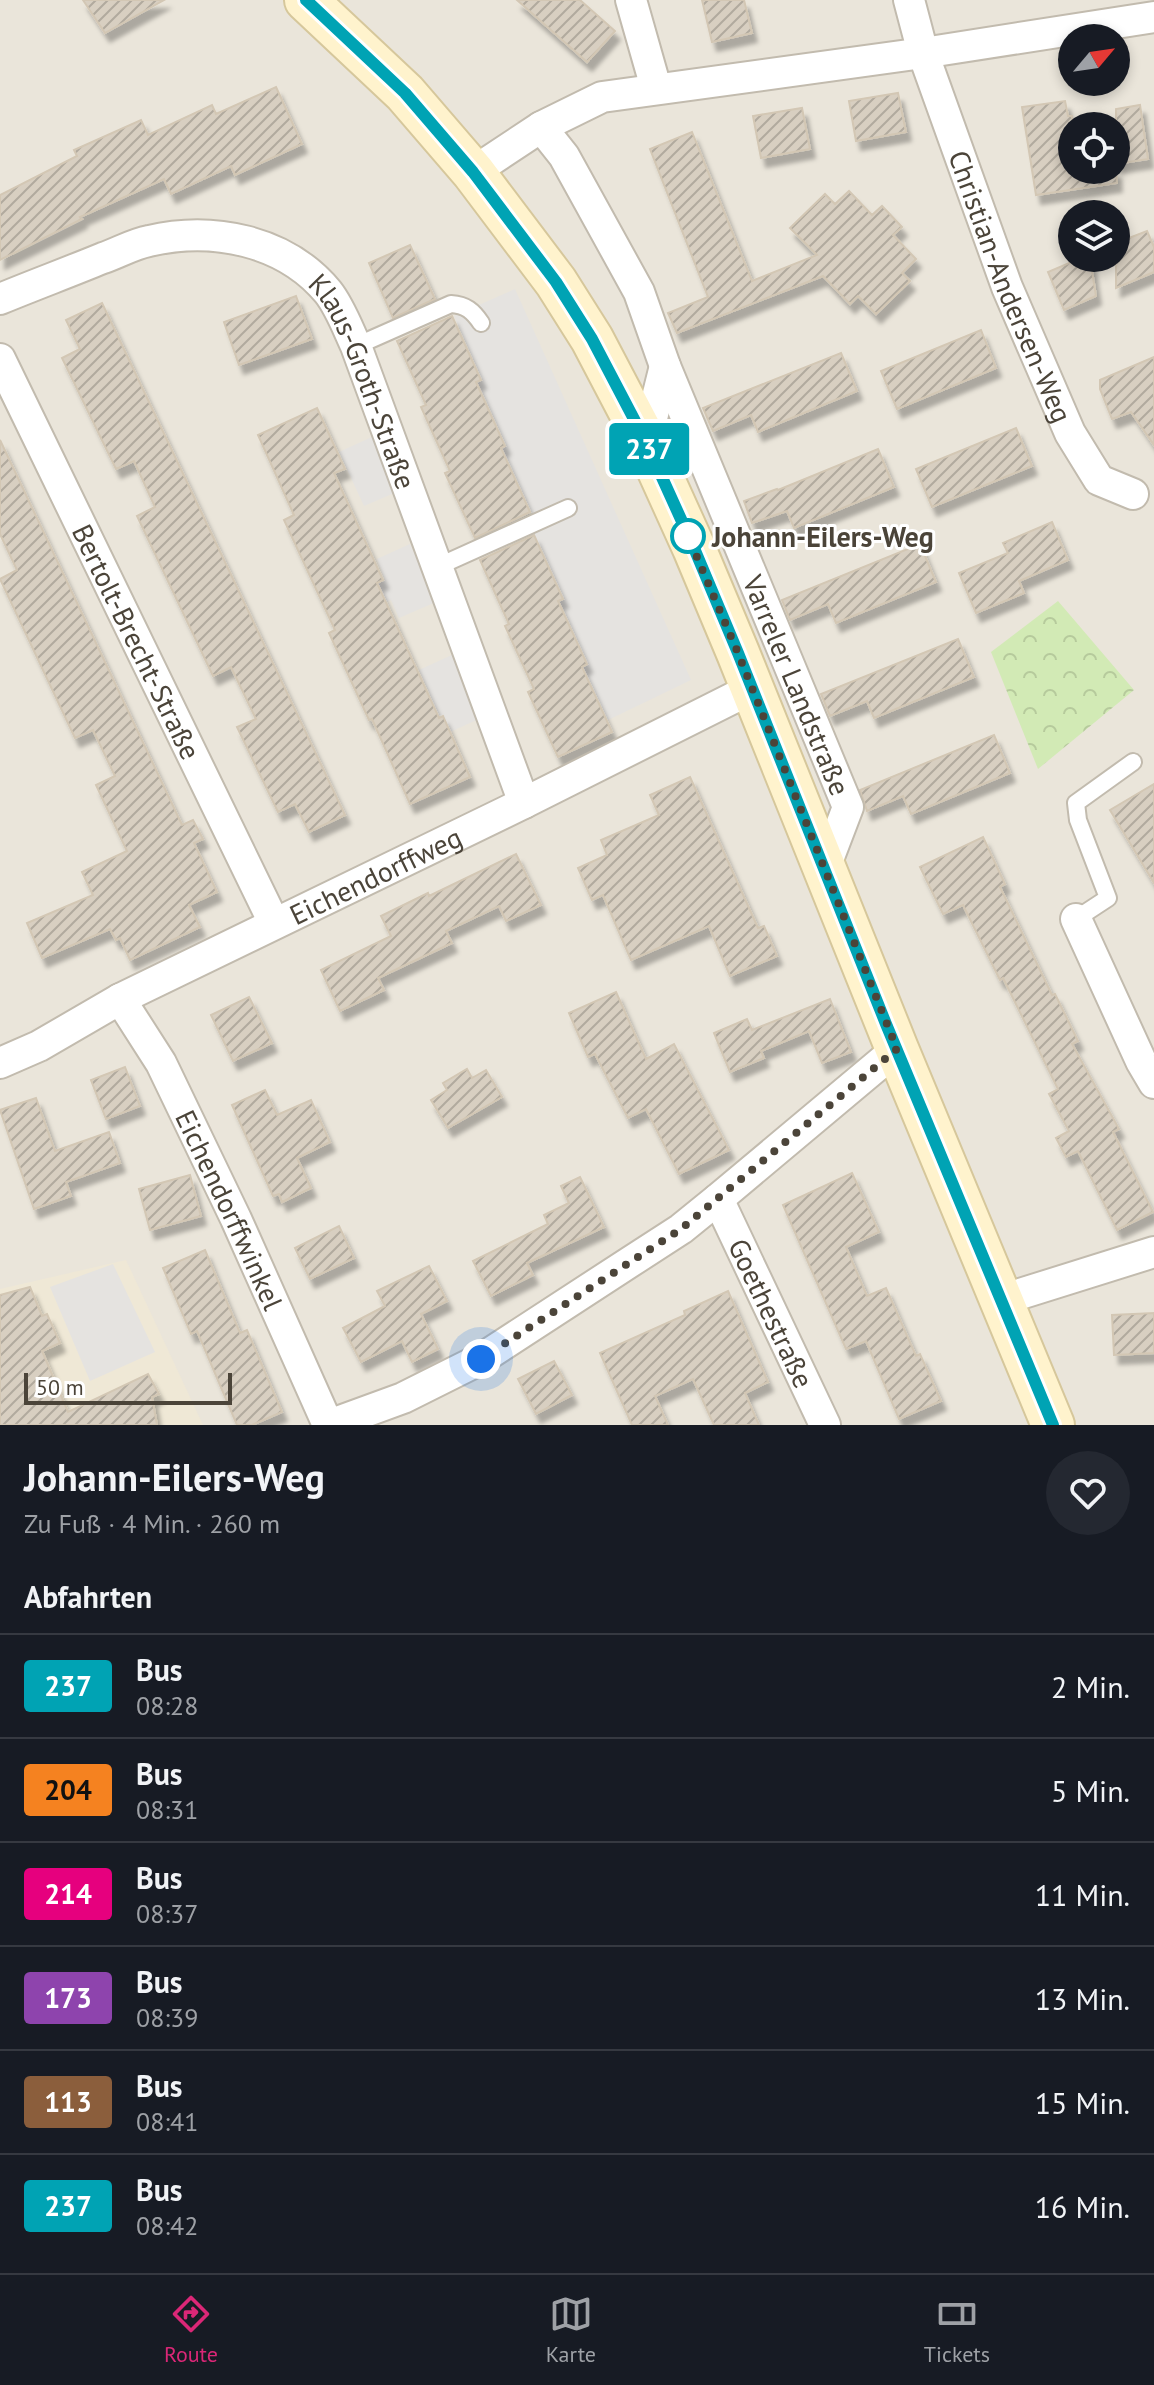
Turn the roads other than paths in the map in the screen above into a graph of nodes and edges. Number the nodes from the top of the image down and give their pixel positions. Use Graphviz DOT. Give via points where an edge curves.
graph roads {
  1 [pos="306,0"];
  2 [pos="631,0"];
  3 [pos="909,0"];
  4 [pos="1154,17"];
  5 [pos="923,53"];
  6 [pos="656,88"];
  7 [pos="541,127"];
  8 [pos="473,172"];
  9 [pos="0,299"];
  10 [pos="481,323"];
  11 [pos="356,346"];
  12 [pos="0,359"];
  13 [pos="665,366"];
  14 [pos="646,442"];
  15 [pos="1133,494"];
  16 [pos="568,508"];
  17 [pos="439,566"];
  18 [pos="751,689"];
  19 [pos="1133,762"];
  20 [pos="524,803"];
  21 [pos="824,870"];
  22 [pos="1076,919"];
  23 [pos="274,923"];
  24 [pos="120,999"];
  25 [pos="897,1049"];
  26 [pos="0,1063"];
  27 [pos="1154,1083"];
  28 [pos="718,1199"];
  29 [pos="1154,1252"];
  30 [pos="1001,1300"];
  31 [pos="329,1425"];
  32 [pos="825,1425"];
  33 [pos="1053,1425"];
  1 -- 8 [label="main road, Varreler Landstraße" via="405,93"];
  2 -- 6 [label="street"];
  3 -- 5 [label="street, Christian-Andersen-Weg"];
  4 -- 5 [label="street"];
  5 -- 6 [label="street"];
  5 -- 15 [label="street, Christian-Andersen-Weg" via="1007,287 1070,433 1099,480"];
  6 -- 7 [label="street" via="602,97"];
  7 -- 8 [label="street"];
  7 -- 13 [label="street, Varreler Landstraße" via="564,156 639,292"];
  8 -- 14 [label="main road, Varreler Landstraße" via="578,316"];
  9 -- 11 [label="street, Klaus-Groth-Straße" via="148,241 184,236 247,240 281,253 311,273 330,295"];
  10 -- 11 [label="lane" via="474,312 451,304"];
  11 -- 17 [label="street, Klaus-Groth-Straße"];
  12 -- 23 [label="street, Bertolt-Brecht-Straße"];
  13 -- 14 [label="street"];
  13 -- 21 [label="street, Varreler Landstraße" via="848,807"];
  14 -- 18 [label="main road, Varreler Landstraße"];
  16 -- 17 [label="lane"];
  17 -- 20 [label="street, Klaus-Groth-Straße"];
  18 -- 20 [label="street, Eichendorffweg"];
  18 -- 21 [label="main road, Varreler Landstraße"];
  19 -- 22 [label="lane" via="1076,803 1108,898"];
  20 -- 23 [label="street, Eichendorffweg"];
  21 -- 25 [label="main road, Varreler Landstraße"];
  22 -- 27 [label="street"];
  23 -- 24 [label="street, Eichendorffweg"];
  24 -- 26 [label="street, Eichendorffweg"];
  24 -- 31 [label="street, Eichendorffwinkel" via="161,1063"];
  25 -- 28 [label="street, Eichendorffwinkel"];
  25 -- 30 [label="main road, Varreler Landstraße"];
  28 -- 31 [label="street, Eichendorffwinkel" via="681,1229 481,1359 403,1398"];
  28 -- 32 [label="street, Goethestraße"];
  29 -- 30 [label="street"];
  30 -- 33 [label="main road, Varreler Landstraße"];
}
